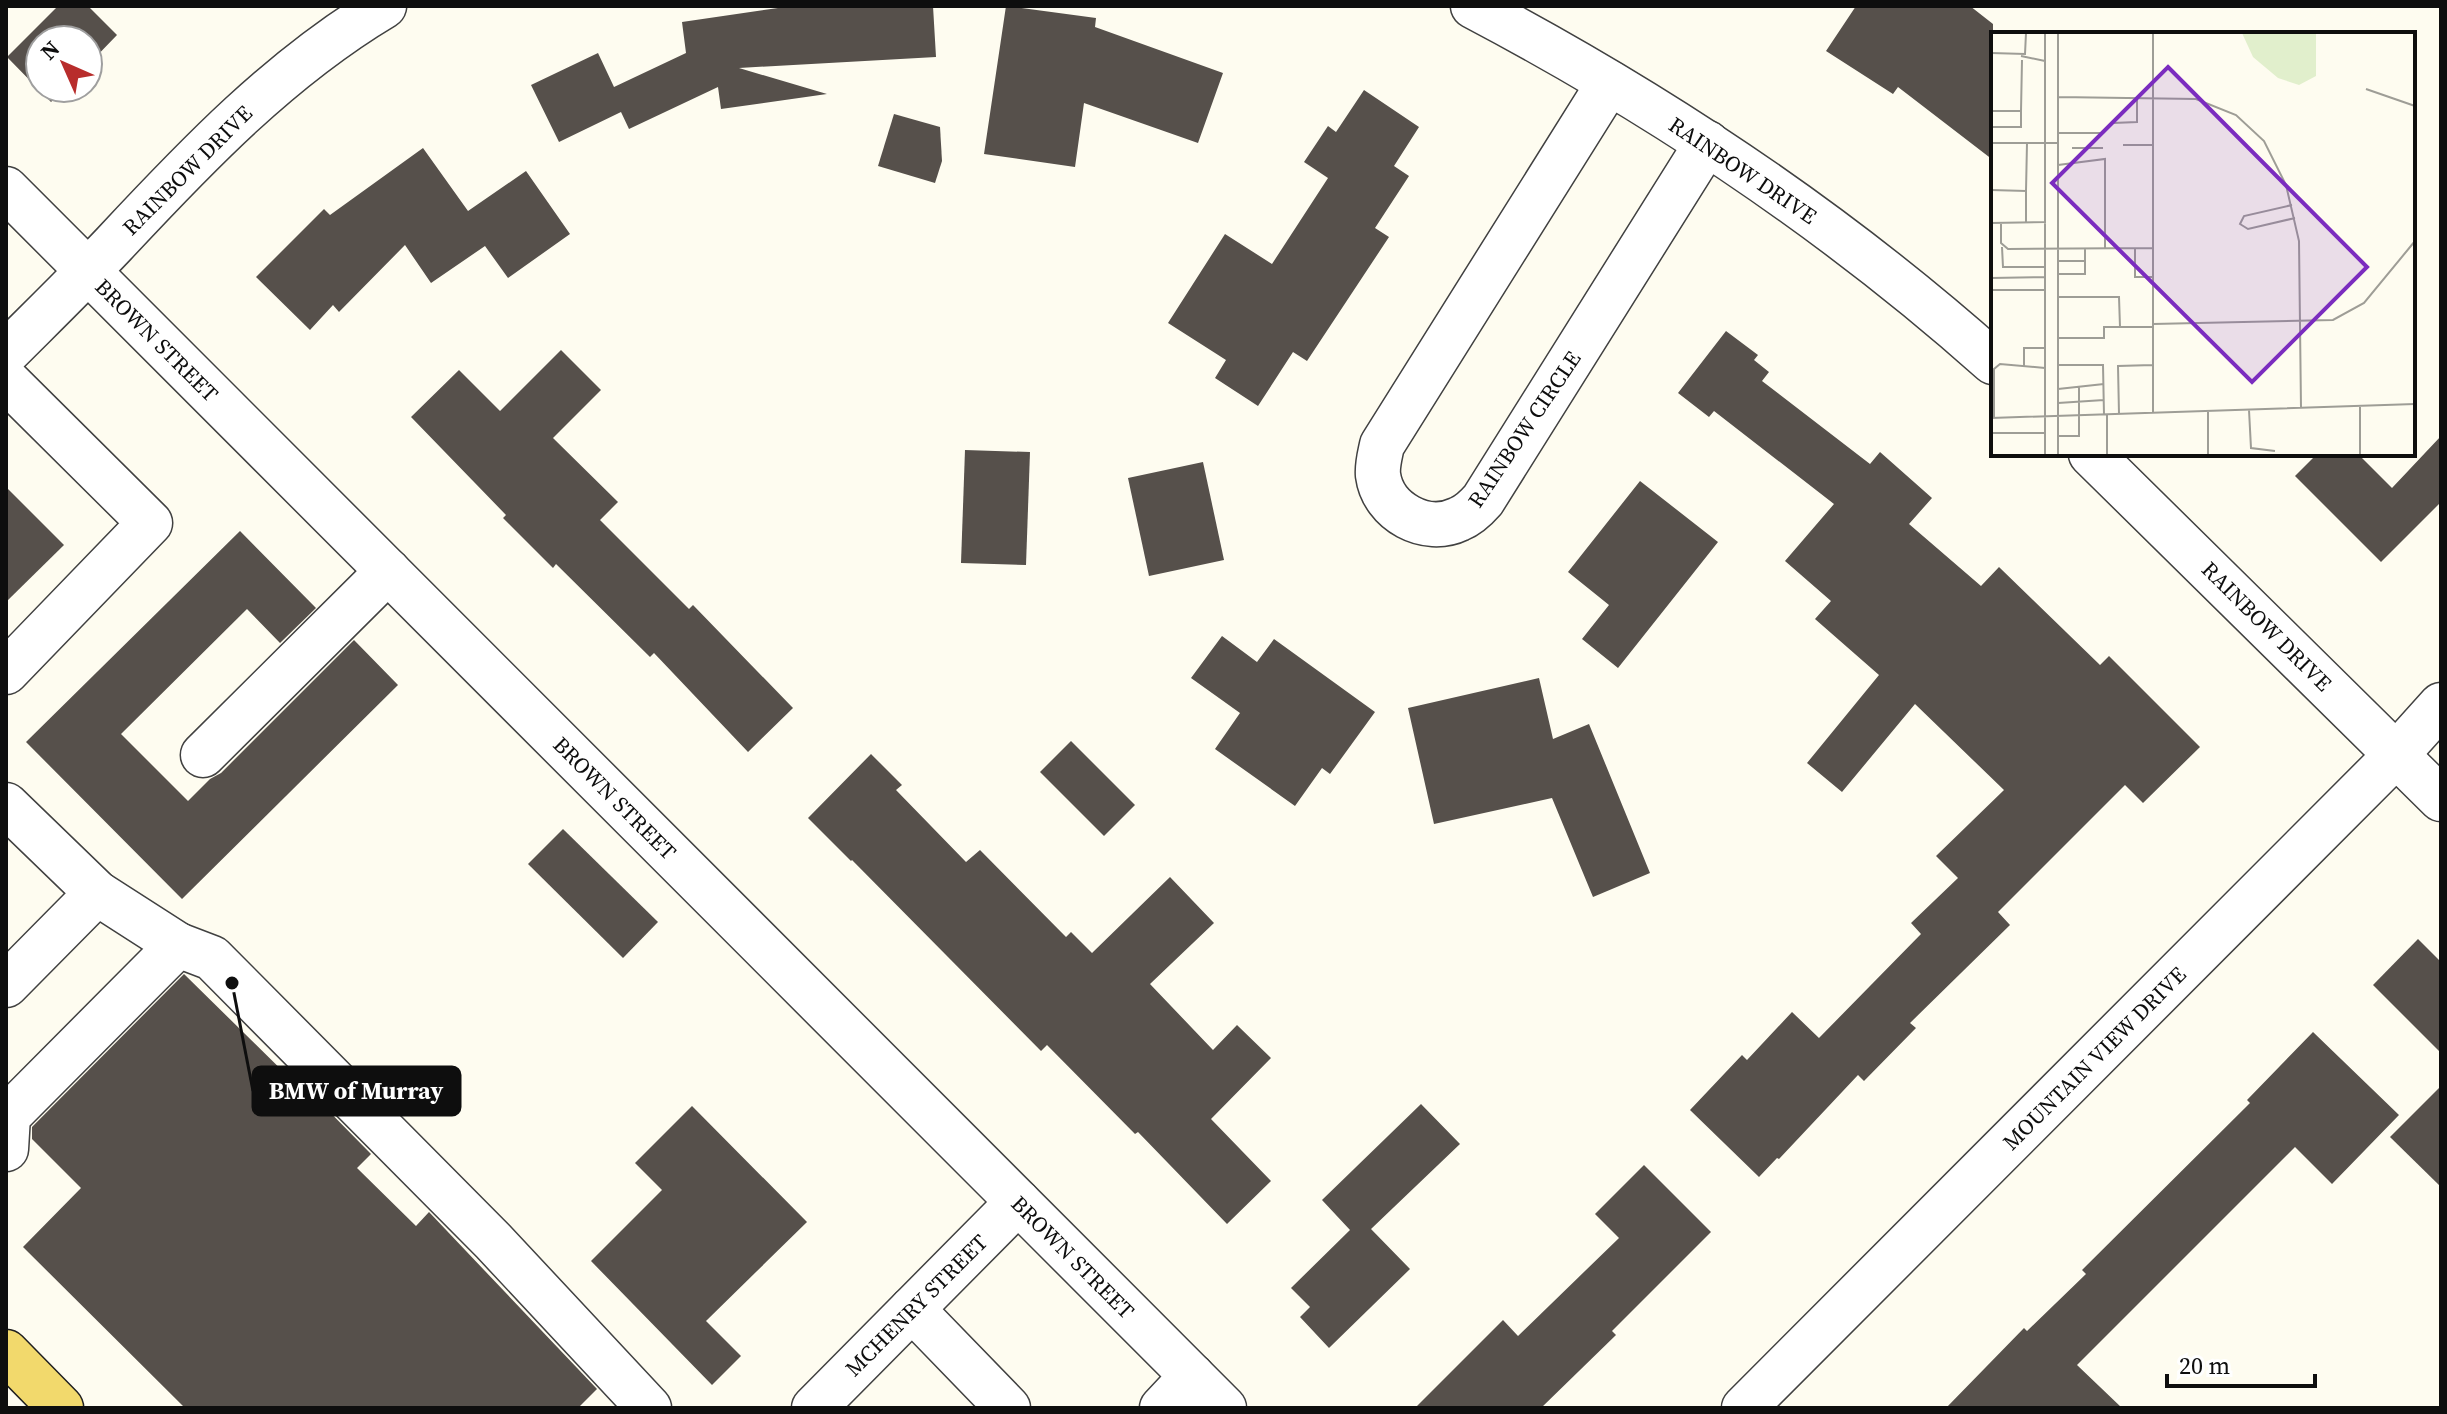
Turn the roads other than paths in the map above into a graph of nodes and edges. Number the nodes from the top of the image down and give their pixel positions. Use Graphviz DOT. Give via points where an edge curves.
graph roads {
  1 [pos="384,6"];
  2 [pos="1473,6"];
  3 [pos="1609,83"];
  4 [pos="1707,143"];
  5 [pos="6,189"];
  6 [pos="88,271"];
  7 [pos="6,353"];
  8 [pos="1991,360"];
  9 [pos="6,380"];
  10 [pos="2093,456"];
  11 [pos="388,571"];
  12 [pos="6,672"];
  13 [pos="2441,705"];
  14 [pos="203,755"];
  15 [pos="2396,755"];
  16 [pos="2441,799"];
  17 [pos="6,805"];
  18 [pos="97,893"];
  19 [pos="178,945"];
  20 [pos="6,985"];
  21 [pos="6,1149"];
  22 [pos="1018,1202"];
  23 [pos="912,1309"];
  24 [pos="6,1352"];
  25 [pos="1192,1376"];
  26 [pos="61,1408"];
  27 [pos="649,1408"];
  28 [pos="814,1408"];
  29 [pos="1008,1408"];
  30 [pos="1162,1408"];
  31 [pos="1224,1408"];
  32 [pos="1744,1408"];
  1 -- 6 [label="street, RAINBOW DRIVE" via="263,95"];
  2 -- 3 [label="street, RAINBOW DRIVE"];
  3 -- 4 [label="street, RAINBOW DRIVE"];
  3 -- 4 [label="street, RAINBOW CIRCLE" via="1382,445 1379,478 1394,507 1408,518 1424,523 1457,521 1483,500"];
  4 -- 8 [label="street, RAINBOW DRIVE" via="1871,261"];
  5 -- 6 [label="street, BROWN STREET"];
  6 -- 7 [label="street, RAINBOW DRIVE"];
  6 -- 11 [label="street, BROWN STREET"];
  9 -- 12 [label="street" via="150,523"];
  10 -- 15 [label="street, RAINBOW DRIVE"];
  11 -- 14 [label="street"];
  11 -- 22 [label="street, BROWN STREET"];
  13 -- 15 [label="street, MOUNTAIN VIEW DRIVE"];
  15 -- 16 [label="street, RAINBOW DRIVE"];
  15 -- 32 [label="street, MOUNTAIN VIEW DRIVE"];
  17 -- 18 [label="street"];
  18 -- 19 [label="street"];
  18 -- 20 [label="street"];
  19 -- 21 [label="street" via="8,1116"];
  19 -- 27 [label="street" via="212,958 493,1241"];
  22 -- 23 [label="street, MCHENRY STREET"];
  22 -- 25 [label="street, BROWN STREET"];
  23 -- 28 [label="street, MCHENRY STREET"];
  23 -- 29 [label="street"];
  24 -- 26 [label="main road"];
  25 -- 30 [label="street"];
  25 -- 31 [label="street, BROWN STREET"];
}
